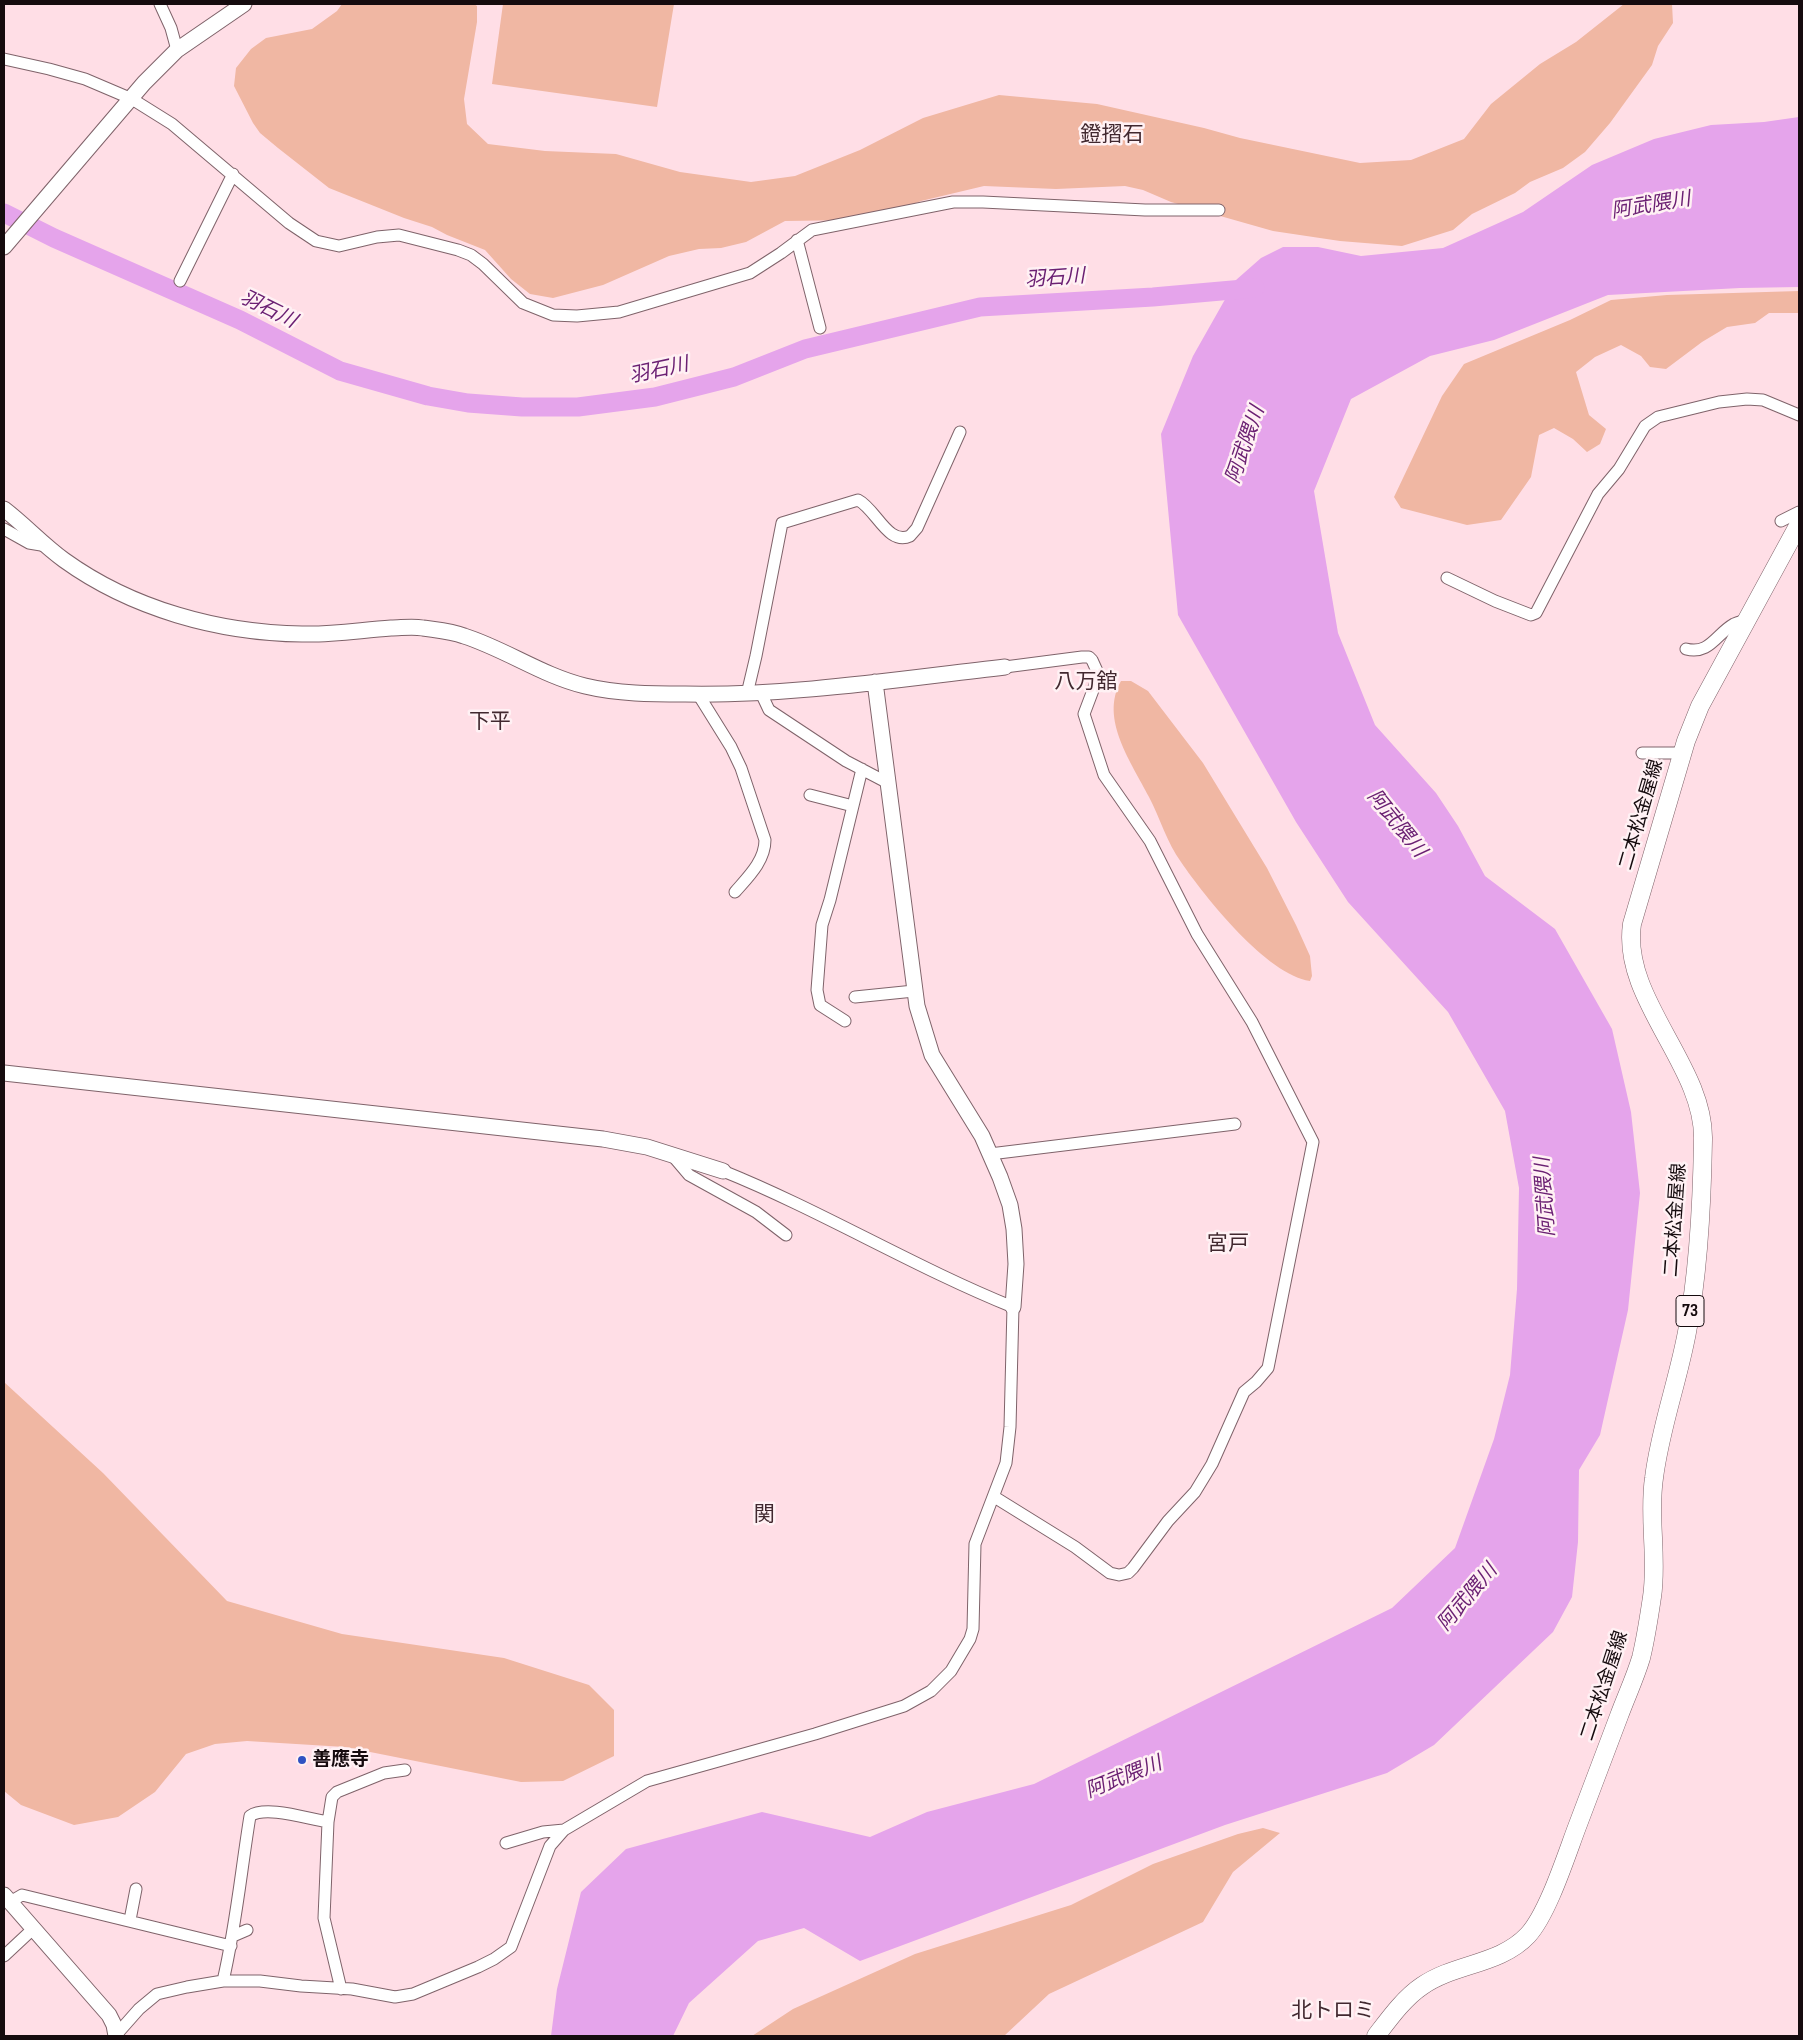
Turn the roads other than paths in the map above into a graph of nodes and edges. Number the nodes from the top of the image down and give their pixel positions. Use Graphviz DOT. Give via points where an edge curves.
graph roads {
  1 [pos="160,4"];
  2 [pos="244,4"];
  3 [pos="177,50"];
  4 [pos="4,60"];
  5 [pos="132,99"];
  6 [pos="233,174"];
  7 [pos="1219,210"];
  8 [pos="797,240"];
  9 [pos="8,242"];
  10 [pos="180,281"];
  11 [pos="820,328"];
  12 [pos="1799,415"];
  13 [pos="960,432"];
  14 [pos="4,509"];
  15 [pos="1799,512"];
  16 [pos="1781,521"];
  17 [pos="1799,524"];
  18 [pos="4,529"];
  19 [pos="47,546"];
  20 [pos="1447,578"];
  21 [pos="1746,620"];
  22 [pos="1686,649"];
  23 [pos="1005,667"];
  24 [pos="875,682"];
  25 [pos="698,694"];
  26 [pos="754,694"];
  27 [pos="1642,753"];
  28 [pos="1683,753"];
  29 [pos="862,770"];
  30 [pos="888,783"];
  31 [pos="810,795"];
  32 [pos="853,806"];
  33 [pos="735,892"];
  34 [pos="914,991"];
  35 [pos="855,997"];
  36 [pos="845,1022"];
  37 [pos="4,1073"];
  38 [pos="1235,1124"];
  39 [pos="990,1154"];
  40 [pos="672,1155"];
  41 [pos="723,1171"];
  42 [pos="786,1235"];
  43 [pos="1013,1307"];
  44 [pos="996,1498"];
  45 [pos="405,1770"];
  46 [pos="328,1822"];
  47 [pos="564,1830"];
  48 [pos="506,1843"];
  49 [pos="136,1889"];
  50 [pos="7,1899"];
  51 [pos="130,1920"];
  52 [pos="34,1928"];
  53 [pos="248,1930"];
  54 [pos="232,1941"];
  55 [pos="4,1956"];
  56 [pos="223,1980"];
  57 [pos="341,1989"];
  58 [pos="116,2036"];
  59 [pos="1376,2036"];
  1 -- 3 [label="street"];
  2 -- 3 [label="street"];
  3 -- 5 [label="street"];
  4 -- 5 [label="street" via="85,79"];
  5 -- 6 [label="street" via="172,124"];
  5 -- 9 [label="street"];
  6 -- 8 [label="street" via="289,223 316,241 339,246 399,234 458,250 483,264 523,303 553,315 618,312 736,278 750,273"];
  6 -- 10 [label="street"];
  7 -- 8 [label="street" via="953,202 812,230"];
  8 -- 11 [label="street"];
  12 -- 20 [label="street" via="1763,400 1747,399 1719,402 1658,417 1645,426 1619,469 1598,494 1532,615"];
  13 -- 26 [label="street" via="917,528 910,536 892,536 866,504 858,500 782,523 756,656"];
  14 -- 19 [label="street"];
  15 -- 16 [label="street"];
  17 -- 21 [label="main road, 二本松金屋線 / 73"];
  18 -- 19 [label="street" via="29,543"];
  19 -- 25 [label="street" via="98,582 123,595 183,616 239,630 322,635 418,627 462,635 584,686 640,694"];
  21 -- 22 [label="street" via="1734,624 1702,650"];
  21 -- 28 [label="main road, 二本松金屋線 / 73" via="1700,706"];
  23 -- 24 [label="street"];
  23 -- 44 [label="street" via="1082,656 1092,660 1098,677 1084,714 1104,775 1150,841 1197,934 1252,1022 1313,1142 1268,1368 1244,1392 1212,1464 1195,1492 1168,1521 1128,1574 1110,1573"];
  24 -- 26 [label="street"];
  24 -- 30 [label="street"];
  25 -- 26 [label="street"];
  25 -- 33 [label="street" via="741,768 764,840 760,860"];
  26 -- 29 [label="street" via="768,710"];
  27 -- 28 [label="street"];
  28 -- 59 [label="main road, 二本松金屋線 / 73" via="1630,938 1643,989 1689,1082 1704,1137 1698,1246 1688,1330 1653,1480 1652,1593 1640,1659 1540,1918 1528,1935 1508,1950 1422,1986 1397,2009"];
  29 -- 30 [label="street"];
  29 -- 32 [label="street"];
  30 -- 34 [label="street"];
  31 -- 32 [label="street"];
  32 -- 36 [label="street" via="822,924 817,990 820,1005"];
  34 -- 35 [label="street"];
  34 -- 39 [label="street" via="932,1055"];
  37 -- 40 [label="street" via="603,1140"];
  38 -- 39 [label="street"];
  39 -- 43 [label="street" via="1010,1205 1014,1229"];
  40 -- 41 [label="street"];
  40 -- 42 [label="street" via="690,1175 756,1212"];
  41 -- 43 [label="street" via="975,1292"];
  43 -- 47 [label="street" via="1006,1463 975,1544 973,1629 951,1671 931,1691 904,1706 647,1781"];
  45 -- 46 [label="street" via="384,1773 336,1792 332,1797"];
  46 -- 54 [label="street" via="271,1812 257,1811 250,1816"];
  46 -- 57 [label="street" via="324,1918"];
  47 -- 48 [label="street"];
  47 -- 57 [label="street" via="550,1846 511,1947 504,1953 413,1994 395,1997 352,1988"];
  49 -- 51 [label="street"];
  50 -- 51 [label="street" via="22,1895"];
  50 -- 52 [label="street"];
  51 -- 54 [label="street"];
  52 -- 55 [label="street"];
  52 -- 58 [label="street" via="109,2015"];
  53 -- 54 [label="street"];
  54 -- 56 [label="street"];
  56 -- 57 [label="street"];
  56 -- 58 [label="street" via="157,1994"];
}
